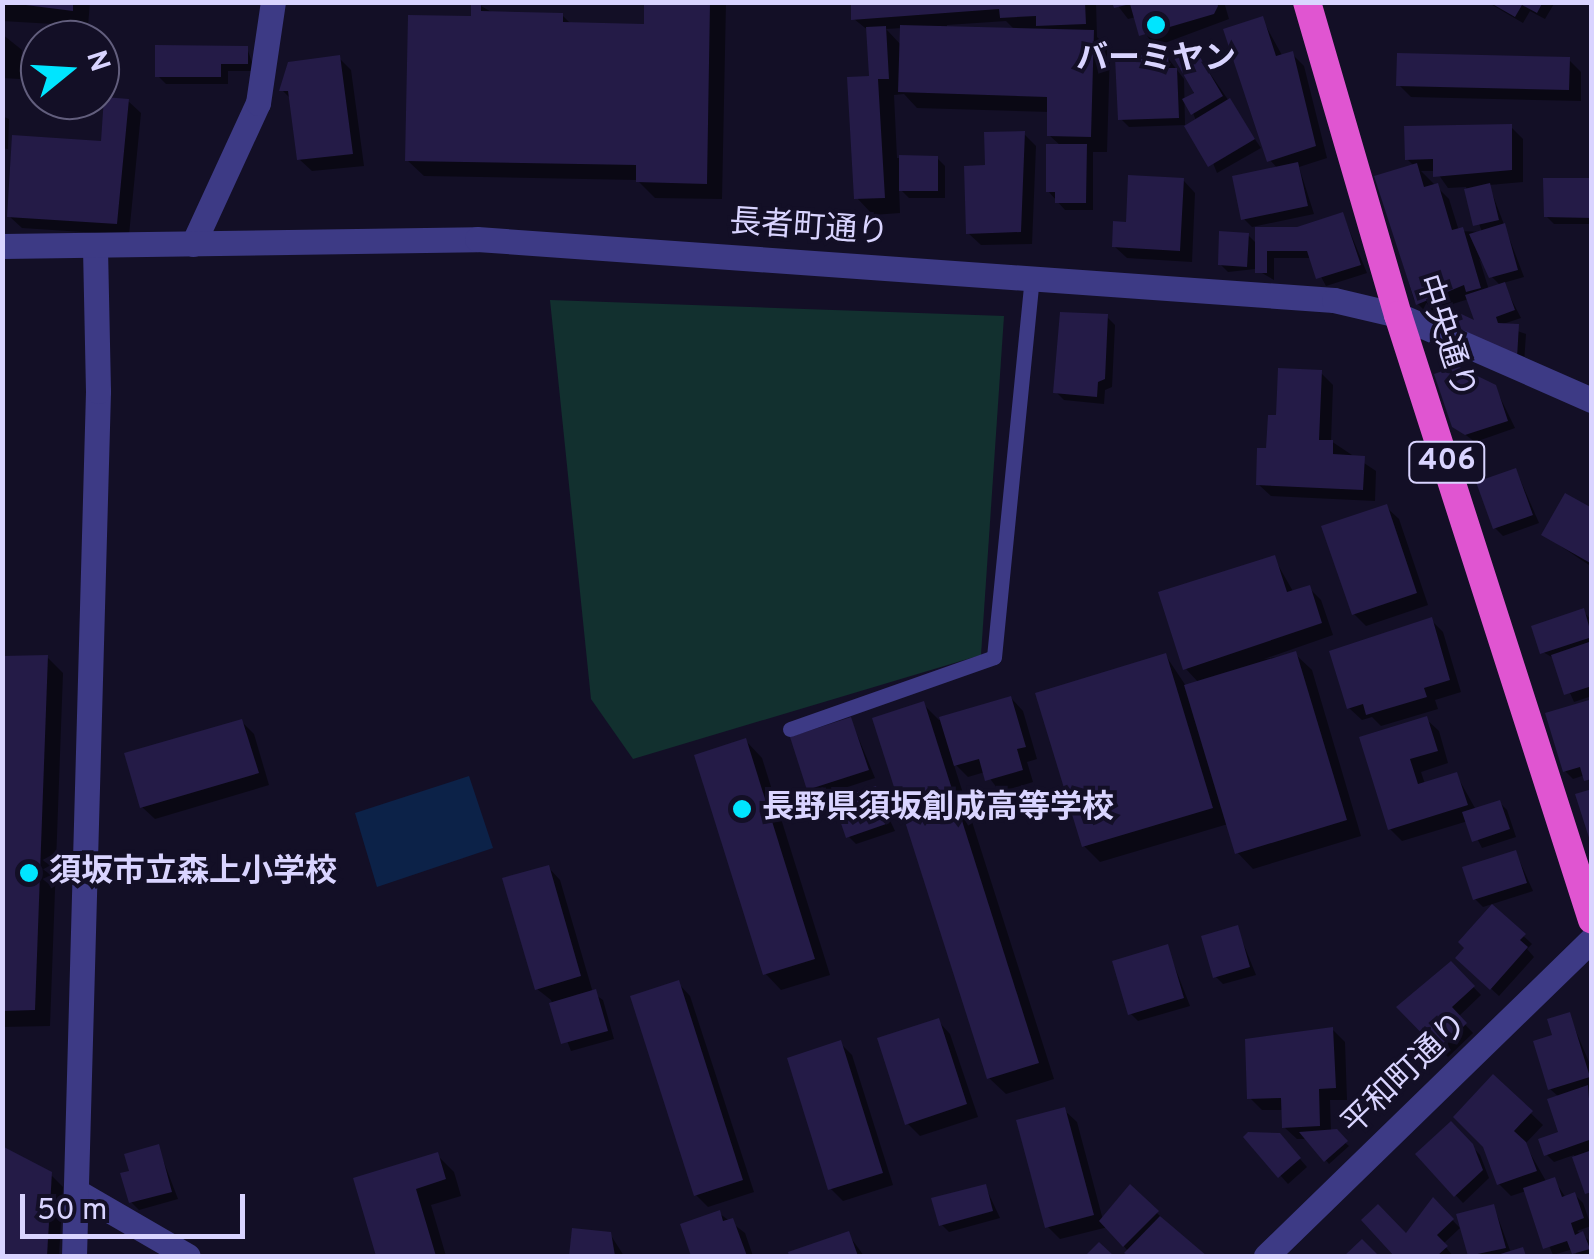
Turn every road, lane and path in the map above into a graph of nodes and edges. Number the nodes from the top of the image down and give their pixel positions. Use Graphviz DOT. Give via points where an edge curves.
graph roads {
  1 [pos="273,2"];
  2 [pos="1308,2"];
  3 [pos="194,244"];
  4 [pos="2,246"];
  5 [pos="94,246"];
  6 [pos="1032,277"];
  7 [pos="1398,315"];
  8 [pos="1592,400"];
  9 [pos="790,729"];
  10 [pos="1592,920"];
  11 [pos="1592,939"];
  12 [pos="76,1192"];
  13 [pos="74,1256"];
  14 [pos="188,1256"];
  15 [pos="1266,1256"];
  1 -- 3 [label="street" via="258,104"];
  2 -- 7 [label="highway, 中央通り / 406"];
  3 -- 5 [label="street, 長者町通り"];
  3 -- 6 [label="street, 長者町通り" via="478,240"];
  4 -- 5 [label="street, 長者町通り"];
  5 -- 12 [label="street" via="98,391"];
  6 -- 7 [label="street, 長者町通り" via="1334,300"];
  6 -- 9 [label="lane" via="994,657"];
  7 -- 8 [label="street, 長者町通り"];
  7 -- 10 [label="highway, 中央通り / 406"];
  11 -- 15 [label="street, 平和町通り"];
  12 -- 13 [label="street"];
  12 -- 14 [label="street"];
}
